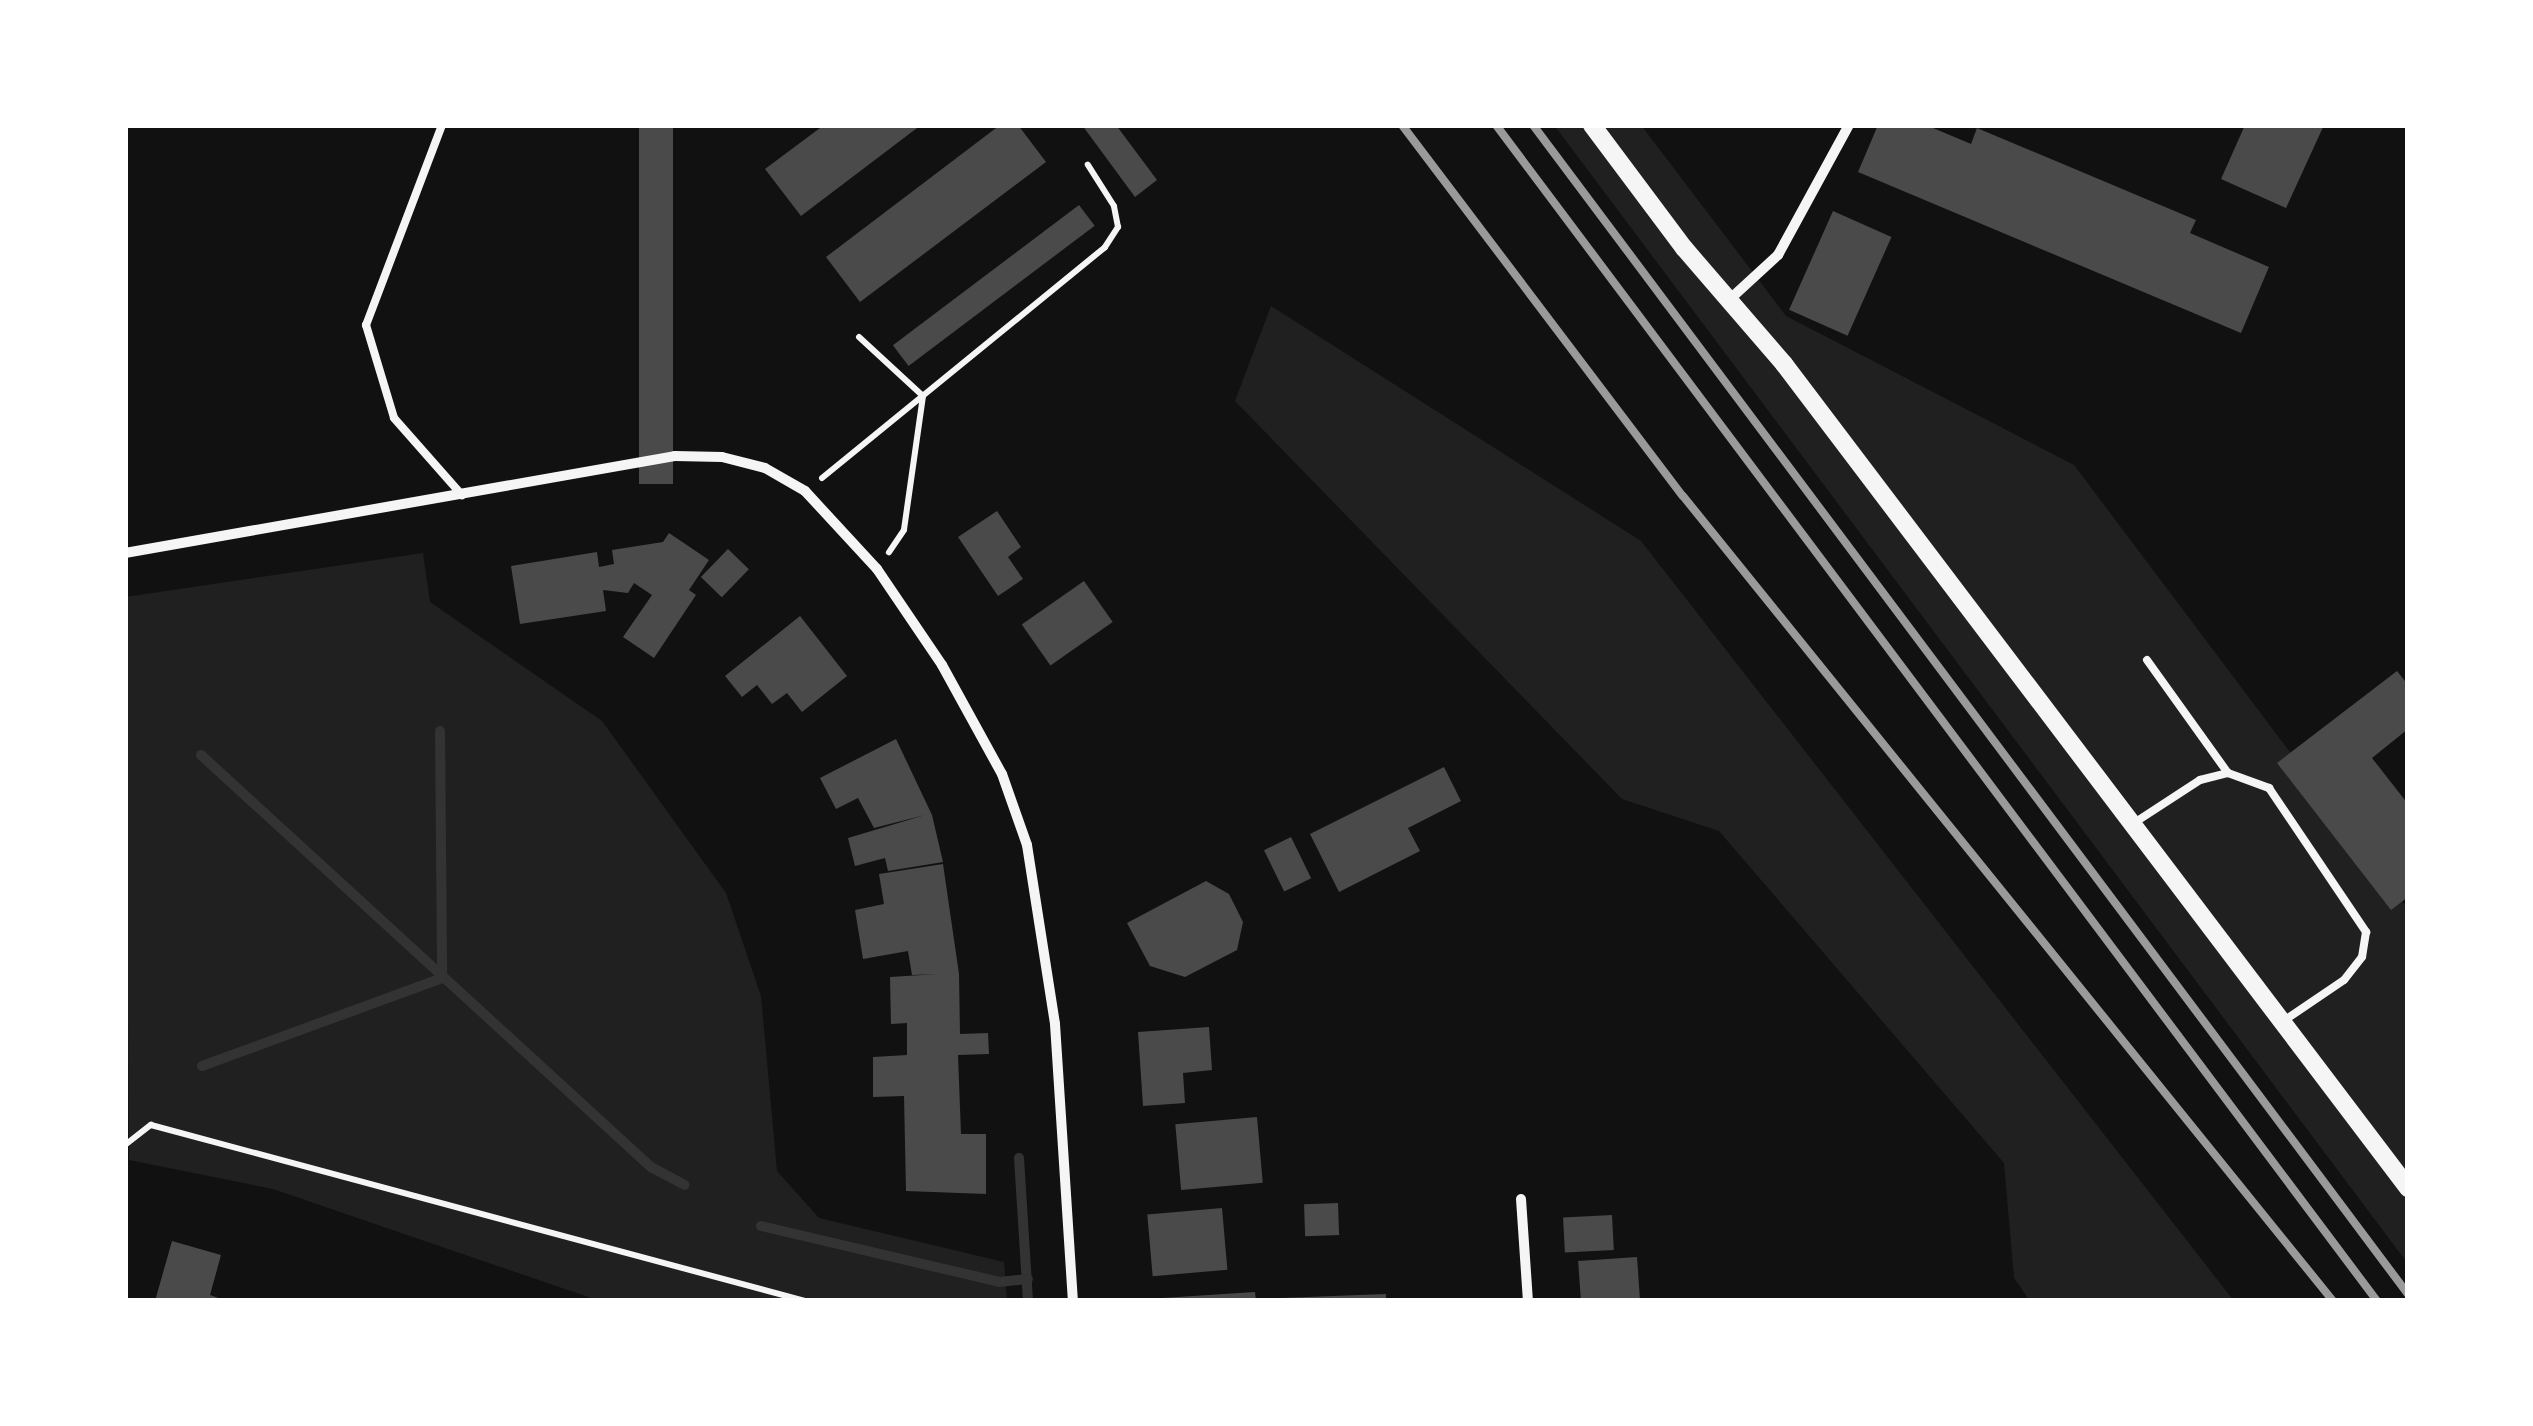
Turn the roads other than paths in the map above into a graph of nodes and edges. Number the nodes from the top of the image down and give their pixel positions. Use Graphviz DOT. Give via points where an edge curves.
graph roads {
  1 [pos="442,125"];
  2 [pos="1592,125"];
  3 [pos="1849,125"];
  4 [pos="1728,300"];
  5 [pos="462,494"];
  6 [pos="125,553"];
  7 [pos="2146,660"];
  8 [pos="2228,773"];
  9 [pos="2134,822"];
  10 [pos="2282,1022"];
  11 [pos="2408,1188"];
  12 [pos="1522,1199"];
  13 [pos="1074,1301"];
  14 [pos="1528,1301"];
  1 -- 5 [label="lane" via="366,325 394,418"];
  2 -- 4 [label="street"];
  3 -- 4 [label="street" via="1778,254"];
  4 -- 9 [label="street"];
  5 -- 6 [label="street"];
  5 -- 13 [label="street" via="675,456 722,456 765,468 805,492 877,569 978,722 1027,845 1055,1024"];
  7 -- 8 [label="lane"];
  8 -- 9 [label="lane" via="2200,780"];
  8 -- 10 [label="lane" via="2269,788 2366,932 2362,957 2344,980"];
  9 -- 10 [label="street"];
  10 -- 11 [label="street"];
  12 -- 14 [label="street"];
}
